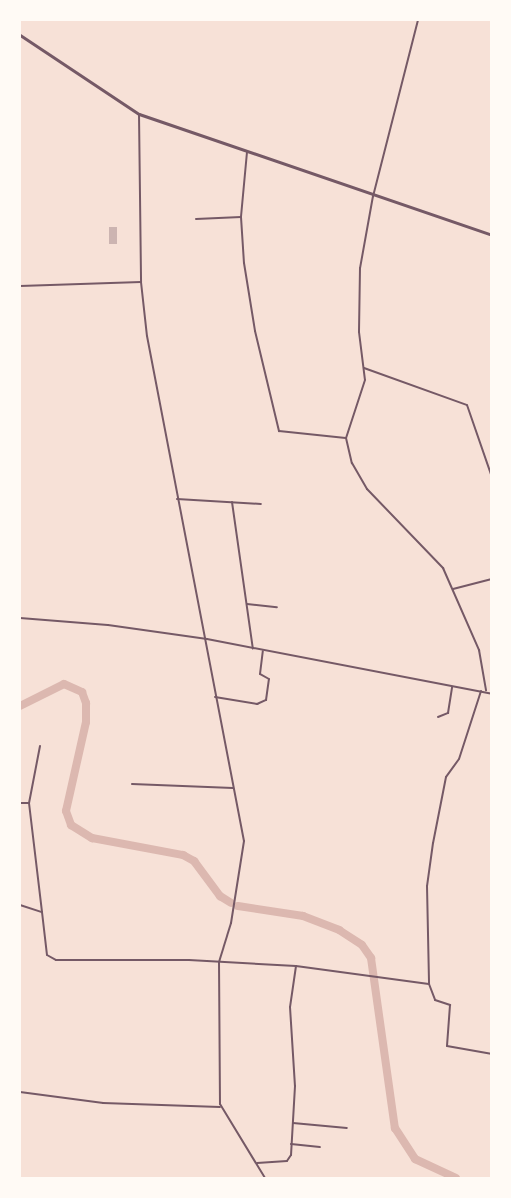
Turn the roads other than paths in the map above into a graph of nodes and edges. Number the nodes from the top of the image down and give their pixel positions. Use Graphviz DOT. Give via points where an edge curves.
graph roads {
  1 [pos="418,20"];
  2 [pos="20,35"];
  3 [pos="139,114"];
  4 [pos="247,152"];
  5 [pos="372,196"];
  6 [pos="241,217"];
  7 [pos="196,219"];
  8 [pos="492,235"];
  9 [pos="141,282"];
  10 [pos="20,286"];
  11 [pos="363,368"];
  12 [pos="346,438"];
  13 [pos="492,477"];
  14 [pos="177,499"];
  15 [pos="232,502"];
  16 [pos="261,504"];
  17 [pos="492,579"];
  18 [pos="453,589"];
  19 [pos="247,604"];
  20 [pos="278,607"];
  21 [pos="20,618"];
  22 [pos="207,639"];
  23 [pos="253,649"];
  24 [pos="262,651"];
  25 [pos="452,687"];
  26 [pos="486,690"];
  27 [pos="482,691"];
  28 [pos="492,694"];
  29 [pos="216,698"];
  30 [pos="438,717"];
  31 [pos="40,746"];
  32 [pos="132,784"];
  33 [pos="233,788"];
  34 [pos="20,803"];
  35 [pos="29,803"];
  36 [pos="20,905"];
  37 [pos="42,912"];
  38 [pos="219,962"];
  39 [pos="296,966"];
  40 [pos="429,984"];
  41 [pos="492,1053"];
  42 [pos="20,1092"];
  43 [pos="220,1107"];
  44 [pos="293,1123"];
  45 [pos="347,1128"];
  46 [pos="291,1144"];
  47 [pos="320,1147"];
  48 [pos="256,1164"];
  49 [pos="265,1179"];
  1 -- 5 [label="street"];
  2 -- 3 [label="street"];
  3 -- 4 [label="street"];
  3 -- 9 [label="street"];
  4 -- 5 [label="street"];
  4 -- 6 [label="street"];
  5 -- 8 [label="street"];
  5 -- 11 [label="street" via="358,288"];
  6 -- 7 [label="street"];
  6 -- 12 [label="street" via="249,304 279,431"];
  9 -- 10 [label="street"];
  9 -- 14 [label="street"];
  11 -- 12 [label="street" via="362,393"];
  11 -- 13 [label="street" via="467,405"];
  12 -- 18 [label="street" via="352,463 367,489 443,568"];
  14 -- 15 [label="street"];
  14 -- 22 [label="street"];
  15 -- 16 [label="street"];
  15 -- 19 [label="street"];
  17 -- 18 [label="street"];
  18 -- 26 [label="street" via="479,650"];
  19 -- 20 [label="street"];
  19 -- 23 [label="street"];
  21 -- 22 [label="street"];
  22 -- 23 [label="street"];
  22 -- 29 [label="street"];
  23 -- 24 [label="street"];
  24 -- 25 [label="street"];
  24 -- 29 [label="street" via="260,674 269,679 266,700 256,704"];
  25 -- 27 [label="street"];
  25 -- 30 [label="street" via="448,713"];
  26 -- 27 [label="street"];
  26 -- 28 [label="street"];
  27 -- 40 [label="street" via="459,759 446,777 433,843 427,891"];
  29 -- 33 [label="street"];
  31 -- 35 [label="street"];
  32 -- 33 [label="street"];
  33 -- 38 [label="street" via="244,841 231,923"];
  34 -- 35 [label="street"];
  35 -- 37 [label="street"];
  36 -- 37 [label="street"];
  37 -- 38 [label="street" via="47,955 56,960"];
  38 -- 39 [label="street"];
  38 -- 43 [label="street"];
  39 -- 40 [label="street"];
  39 -- 44 [label="street" via="290,1007"];
  40 -- 41 [label="street" via="435,1000 450,1005 445,1045"];
  42 -- 43 [label="street" via="103,1103"];
  43 -- 48 [label="street"];
  44 -- 45 [label="street"];
  44 -- 46 [label="street"];
  46 -- 47 [label="street"];
  46 -- 48 [label="street" via="288,1161"];
  48 -- 49 [label="street"];
}
